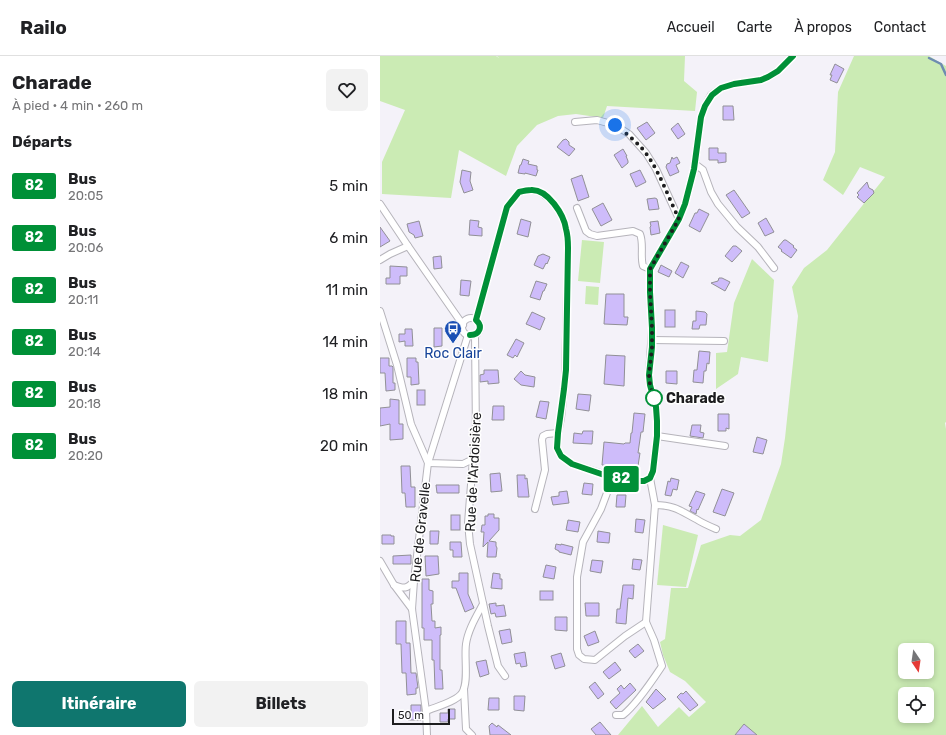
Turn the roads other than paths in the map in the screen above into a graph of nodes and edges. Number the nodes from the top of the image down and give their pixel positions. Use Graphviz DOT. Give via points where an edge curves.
graph roads {
  1 [pos="793,56"];
  2 [pos="575,122"];
  3 [pos="695,164"];
  4 [pos="380,204"];
  5 [pos="577,208"];
  6 [pos="679,219"];
  7 [pos="408,246"];
  8 [pos="380,260"];
  9 [pos="774,268"];
  10 [pos="650,269"];
  11 [pos="380,311"];
  12 [pos="473,319"];
  13 [pos="463,325"];
  14 [pos="468,335"];
  15 [pos="475,335"];
  16 [pos="652,340"];
  17 [pos="724,341"];
  18 [pos="558,433"];
  19 [pos="657,436"];
  20 [pos="725,446"];
  21 [pos="473,459"];
  22 [pos="428,463"];
  23 [pos="613,478"];
  24 [pos="650,478"];
  25 [pos="655,505"];
  26 [pos="535,509"];
  27 [pos="716,529"];
  28 [pos="380,561"];
  29 [pos="414,582"];
  30 [pos="394,585"];
  31 [pos="483,604"];
  32 [pos="412,610"];
  33 [pos="646,622"];
  34 [pos="505,676"];
  35 [pos="464,687"];
  36 [pos="426,711"];
  37 [pos="616,715"];
  38 [pos="427,735"];
  39 [pos="472,735"];
  1 -- 3 [label="street" via="768,77 721,88 712,95 701,117"];
  2 -- 6 [label="street" via="597,120 615,125 628,134 646,153 656,169"];
  3 -- 6 [label="street"];
  3 -- 9 [label="street" via="702,170 718,204"];
  4 -- 7 [label="street"];
  5 -- 10 [label="street" via="586,231 590,234 597,236 633,231 640,234 643,266"];
  6 -- 10 [label="street"];
  7 -- 8 [label="street"];
  7 -- 13 [label="street"];
  10 -- 16 [label="street"];
  11 -- 22 [label="street" via="397,365 411,424"];
  12 -- 13 [label="street" via="466,320"];
  12 -- 15 [label="street" via="478,321 480,326"];
  12 -- 18 [label="street" via="507,207 519,192 533,190 543,193 562,217 568,248 566,370"];
  13 -- 14 [label="street" via="464,332"];
  14 -- 15 [label="street"];
  14 -- 22 [label="street, Rue de Gravelle"];
  15 -- 21 [label="street, Rue de l'Ardoisière" via="476,448"];
  16 -- 17 [label="street"];
  16 -- 19 [label="street" via="649,375 656,407"];
  18 -- 23 [label="street" via="557,448 561,456 572,464"];
  18 -- 26 [label="street" via="543,436 545,470"];
  19 -- 20 [label="street"];
  19 -- 24 [label="street"];
  21 -- 22 [label="street" via="462,464"];
  21 -- 31 [label="street, Rue de l'Ardoisière" via="468,523"];
  22 -- 29 [label="street, Rue de Gravelle"];
  23 -- 24 [label="street" via="644,481"];
  23 -- 33 [label="street" via="601,509 583,542 577,577 577,649 584,659 595,660"];
  24 -- 25 [label="street"];
  25 -- 27 [label="street" via="681,510"];
  25 -- 33 [label="street"];
  28 -- 30 [label="street"];
  29 -- 30 [label="street" via="405,588"];
  29 -- 32 [label="street, Rue de Gravelle"];
  30 -- 32 [label="street"];
  31 -- 34 [label="street, Rue de l'Ardoisière" via="498,666"];
  31 -- 35 [label="street" via="469,631 466,644"];
  32 -- 36 [label="street, Rue de Gravelle"];
  33 -- 37 [label="street" via="662,666 629,711 623,715"];
  35 -- 36 [label="street" via="455,700"];
  35 -- 39 [label="street" via="466,729"];
  36 -- 38 [label="street, Rue de Gravelle"];
}
